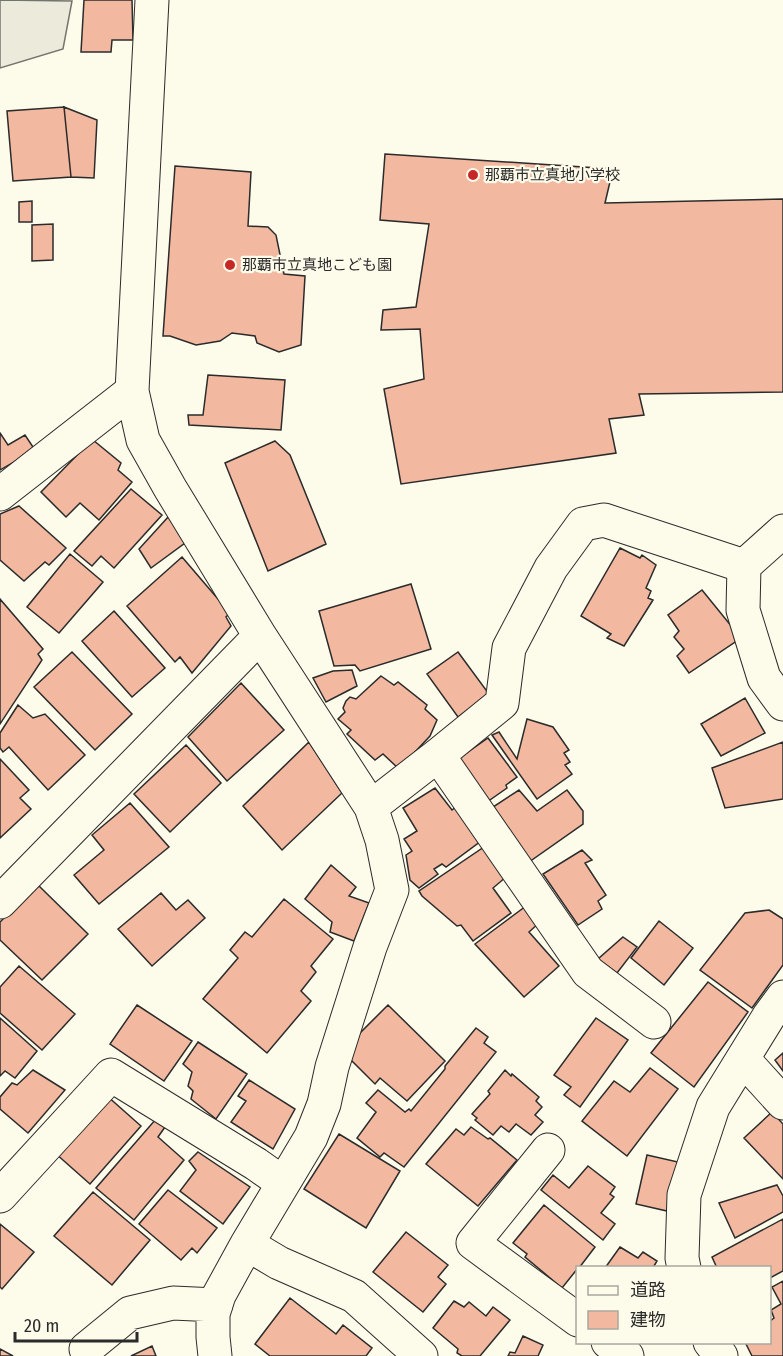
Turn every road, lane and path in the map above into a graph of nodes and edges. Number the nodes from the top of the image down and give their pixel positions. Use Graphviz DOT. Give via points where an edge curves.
graph roads {
  1 [pos="152,0"];
  2 [pos="132,390"];
  3 [pos="0,494"];
  4 [pos="783,531"];
  5 [pos="744,566"];
  6 [pos="260,636"];
  7 [pos="783,704"];
  8 [pos="438,755"];
  9 [pos="370,807"];
  10 [pos="0,902"];
  11 [pos="783,997"];
  12 [pos="654,1022"];
  13 [pos="742,1059"];
  14 [pos="783,1102"];
  15 [pos="548,1150"];
  16 [pos="283,1183"];
  17 [pos="0,1196"];
  18 [pos="248,1244"];
  19 [pos="684,1266"];
  20 [pos="216,1305"];
  21 [pos="576,1319"];
  22 [pos="611,1344"];
  23 [pos="712,1344"];
  24 [pos="86,1350"];
  25 [pos="215,1356"];
  26 [pos="421,1356"];
  27 [pos="627,1356"];
  28 [pos="721,1356"];
  1 -- 2 [label="street"];
  2 -- 3 [label="street"];
  2 -- 6 [label="street" via="143,440"];
  4 -- 5 [label="street"];
  5 -- 7 [label="street" via="743,609 764,678"];
  5 -- 8 [label="street" via="604,520 584,524 551,568 509,648 502,703"];
  6 -- 9 [label="street"];
  6 -- 10 [label="street"];
  8 -- 9 [label="street"];
  8 -- 12 [label="street" via="588,972"];
  9 -- 16 [label="street" via="382,840 392,890 370,947 316,1126"];
  11 -- 13 [label="street"];
  13 -- 14 [label="street"];
  13 -- 19 [label="street" via="713,1107 684,1195"];
  15 -- 21 [label="street" via="473,1243"];
  16 -- 17 [label="street" via="111,1075"];
  16 -- 18 [label="street"];
  18 -- 20 [label="street"];
  18 -- 26 [label="street" via="279,1263 354,1296"];
  20 -- 24 [label="street" via="173,1303 130,1313"];
  20 -- 25 [label="street"];
  22 -- 27 [label="street"];
  23 -- 28 [label="street"];
}
